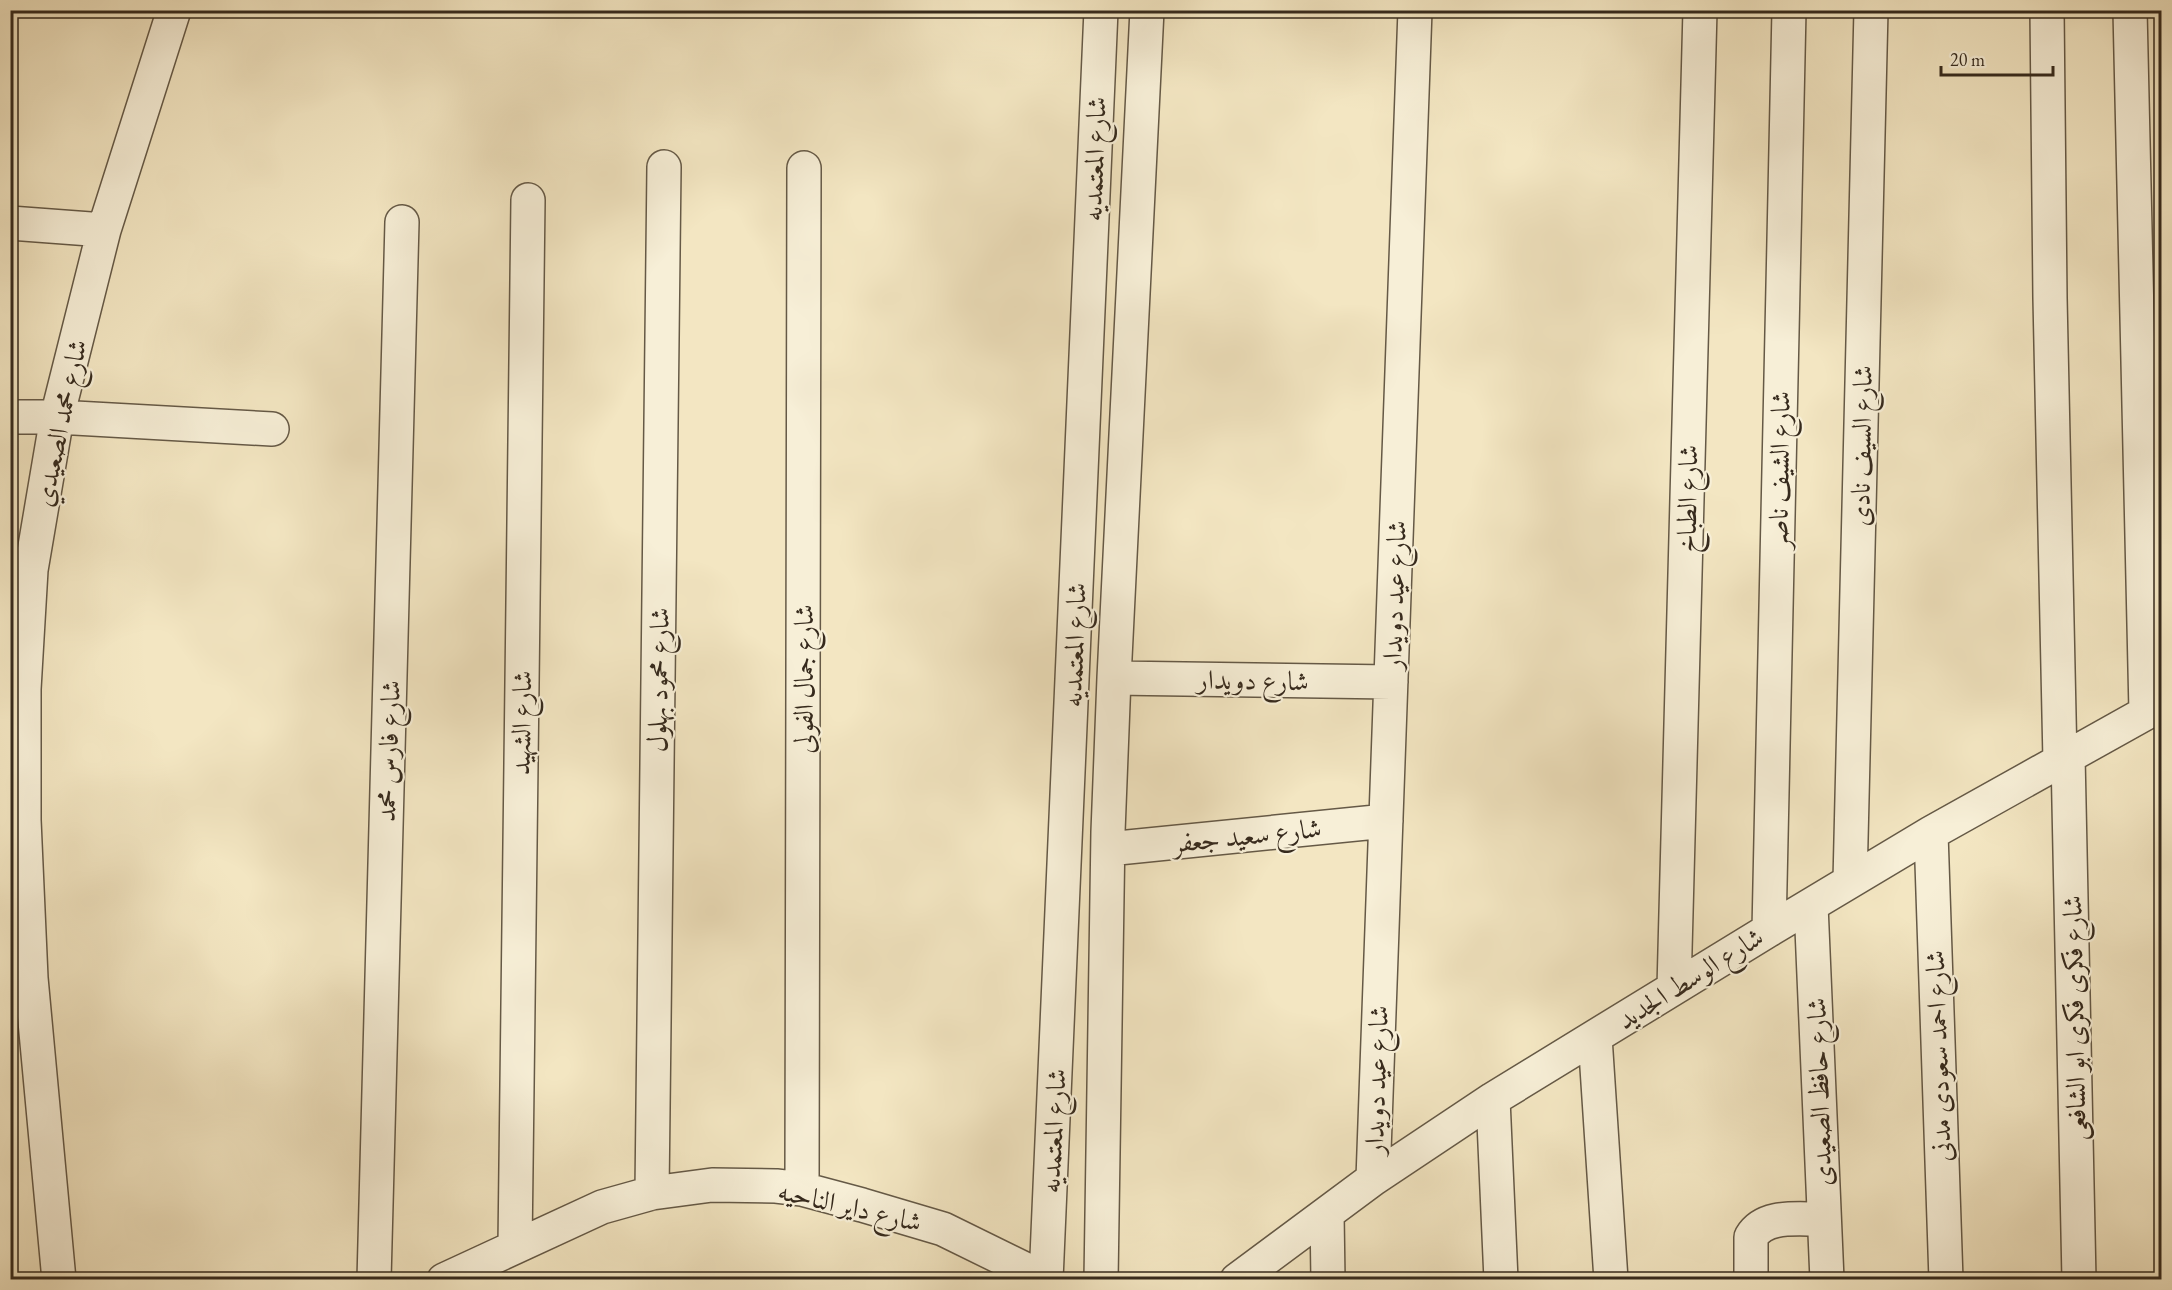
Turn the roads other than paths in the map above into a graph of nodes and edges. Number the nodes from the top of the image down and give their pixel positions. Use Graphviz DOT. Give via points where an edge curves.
graph roads {
  1 [pos="174,10"];
  2 [pos="1101,10"];
  3 [pos="1147,10"];
  4 [pos="1415,10"];
  5 [pos="1700,10"];
  6 [pos="1788,10"];
  7 [pos="1871,10"];
  8 [pos="2047,10"];
  9 [pos="2130,10"];
  10 [pos="664,168"];
  11 [pos="804,168"];
  12 [pos="528,200"];
  13 [pos="402,222"];
  14 [pos="10,224"];
  15 [pos="104,230"];
  16 [pos="10,417"];
  17 [pos="57,417"];
  18 [pos="272,429"];
  19 [pos="21,569"];
  20 [pos="1114,678"];
  21 [pos="1391,682"];
  22 [pos="17,688"];
  23 [pos="2154,708"];
  24 [pos="2064,758"];
  25 [pos="17,819"];
  26 [pos="1386,821"];
  27 [pos="1066,830"];
  28 [pos="1931,833"];
  29 [pos="1108,841"];
  30 [pos="1850,881"];
  31 [pos="1811,905"];
  32 [pos="1769,930"];
  33 [pos="21,977"];
  34 [pos="1674,988"];
  35 [pos="1595,1037"];
  36 [pos="1493,1099"];
  37 [pos="1373,1179"];
  38 [pos="802,1189"];
  39 [pos="652,1193"];
  40 [pos="1327,1214"];
  41 [pos="1824,1219"];
  42 [pos="515,1247"];
  43 [pos="1046,1279"];
  44 [pos="59,1280"];
  45 [pos="374,1280"];
  46 [pos="444,1280"];
  47 [pos="1101,1280"];
  48 [pos="1237,1280"];
  49 [pos="1328,1280"];
  50 [pos="1501,1280"];
  51 [pos="1611,1280"];
  52 [pos="1751,1280"];
  53 [pos="1827,1280"];
  54 [pos="1946,1280"];
  55 [pos="2079,1280"];
  1 -- 15 [label="street, شارع محمد الصعيدي"];
  2 -- 27 [label="street, شارع المعتمديه"];
  3 -- 20 [label="street, شارع المعتمديه"];
  4 -- 21 [label="street, شارع عيد دويدار"];
  5 -- 34 [label="street, شارع الطباخ"];
  6 -- 32 [label="street, شارع الشيف ناصر"];
  7 -- 30 [label="street, شارع السيف نادى"];
  8 -- 24 [label="street, شارع فكرى فكرى ابو الشافعى" via="2050,298"];
  9 -- 23 [label="street"];
  10 -- 39 [label="street, شارع محمود بهلول"];
  11 -- 38 [label="street, شارع جمال الفولى"];
  12 -- 42 [label="street, شارع الشهيد"];
  13 -- 45 [label="street, شارع فارس محمد"];
  14 -- 15 [label="street"];
  15 -- 17 [label="street, شارع محمد الصعيدي"];
  16 -- 17 [label="street"];
  17 -- 18 [label="street"];
  17 -- 19 [label="street, شارع محمد الصعيدي"];
  19 -- 22 [label="street, شارع محمد الصعيدي"];
  20 -- 21 [label="street, شارع دويدار"];
  20 -- 29 [label="street, شارع المعتمديه"];
  21 -- 26 [label="street, شارع عيد دويدار"];
  22 -- 25 [label="street, شارع محمد الصعيدي"];
  23 -- 24 [label="street, شارع الوسط الجديد"];
  24 -- 28 [label="street, شارع الوسط الجديد"];
  24 -- 55 [label="street, شارع فكرى فكرى ابو الشافعى"];
  25 -- 33 [label="street, شارع محمد الصعيدي"];
  26 -- 29 [label="street, شارع سعيد جعفر"];
  26 -- 37 [label="street, شارع عيد دويدار"];
  27 -- 29 [label="street, شارع سعيد جعفر"];
  27 -- 43 [label="street, شارع المعتمديه"];
  28 -- 30 [label="street, شارع الوسط الجديد"];
  28 -- 54 [label="street, شارع احمد سعودى مدنى"];
  29 -- 47 [label="street, شارع المعتمديه"];
  30 -- 31 [label="street, شارع الوسط الجديد"];
  31 -- 32 [label="street, شارع الوسط الجديد"];
  31 -- 41 [label="street, شارع حافظ الصعيدى"];
  32 -- 34 [label="street, شارع الوسط الجديد"];
  33 -- 44 [label="street, شارع محمد الصعيدي"];
  34 -- 35 [label="street, شارع الوسط الجديد"];
  35 -- 36 [label="street, شارع الوسط الجديد"];
  35 -- 51 [label="street"];
  36 -- 37 [label="street, شارع الوسط الجديد"];
  36 -- 50 [label="street"];
  37 -- 40 [label="street, شارع الوسط الجديد"];
  38 -- 39 [label="street, شارع داير الناحيه" via="712,1185"];
  38 -- 43 [label="street, شارع داير الناحيه" via="943,1229"];
  39 -- 42 [label="street, شارع داير الناحيه" via="602,1207"];
  40 -- 48 [label="street, شارع الوسط الجديد"];
  40 -- 49 [label="street"];
  41 -- 52 [label="street" via="1762,1224 1751,1237"];
  41 -- 53 [label="street, شارع حافظ الصعيدى"];
  42 -- 46 [label="street, شارع داير الناحيه"];
}
